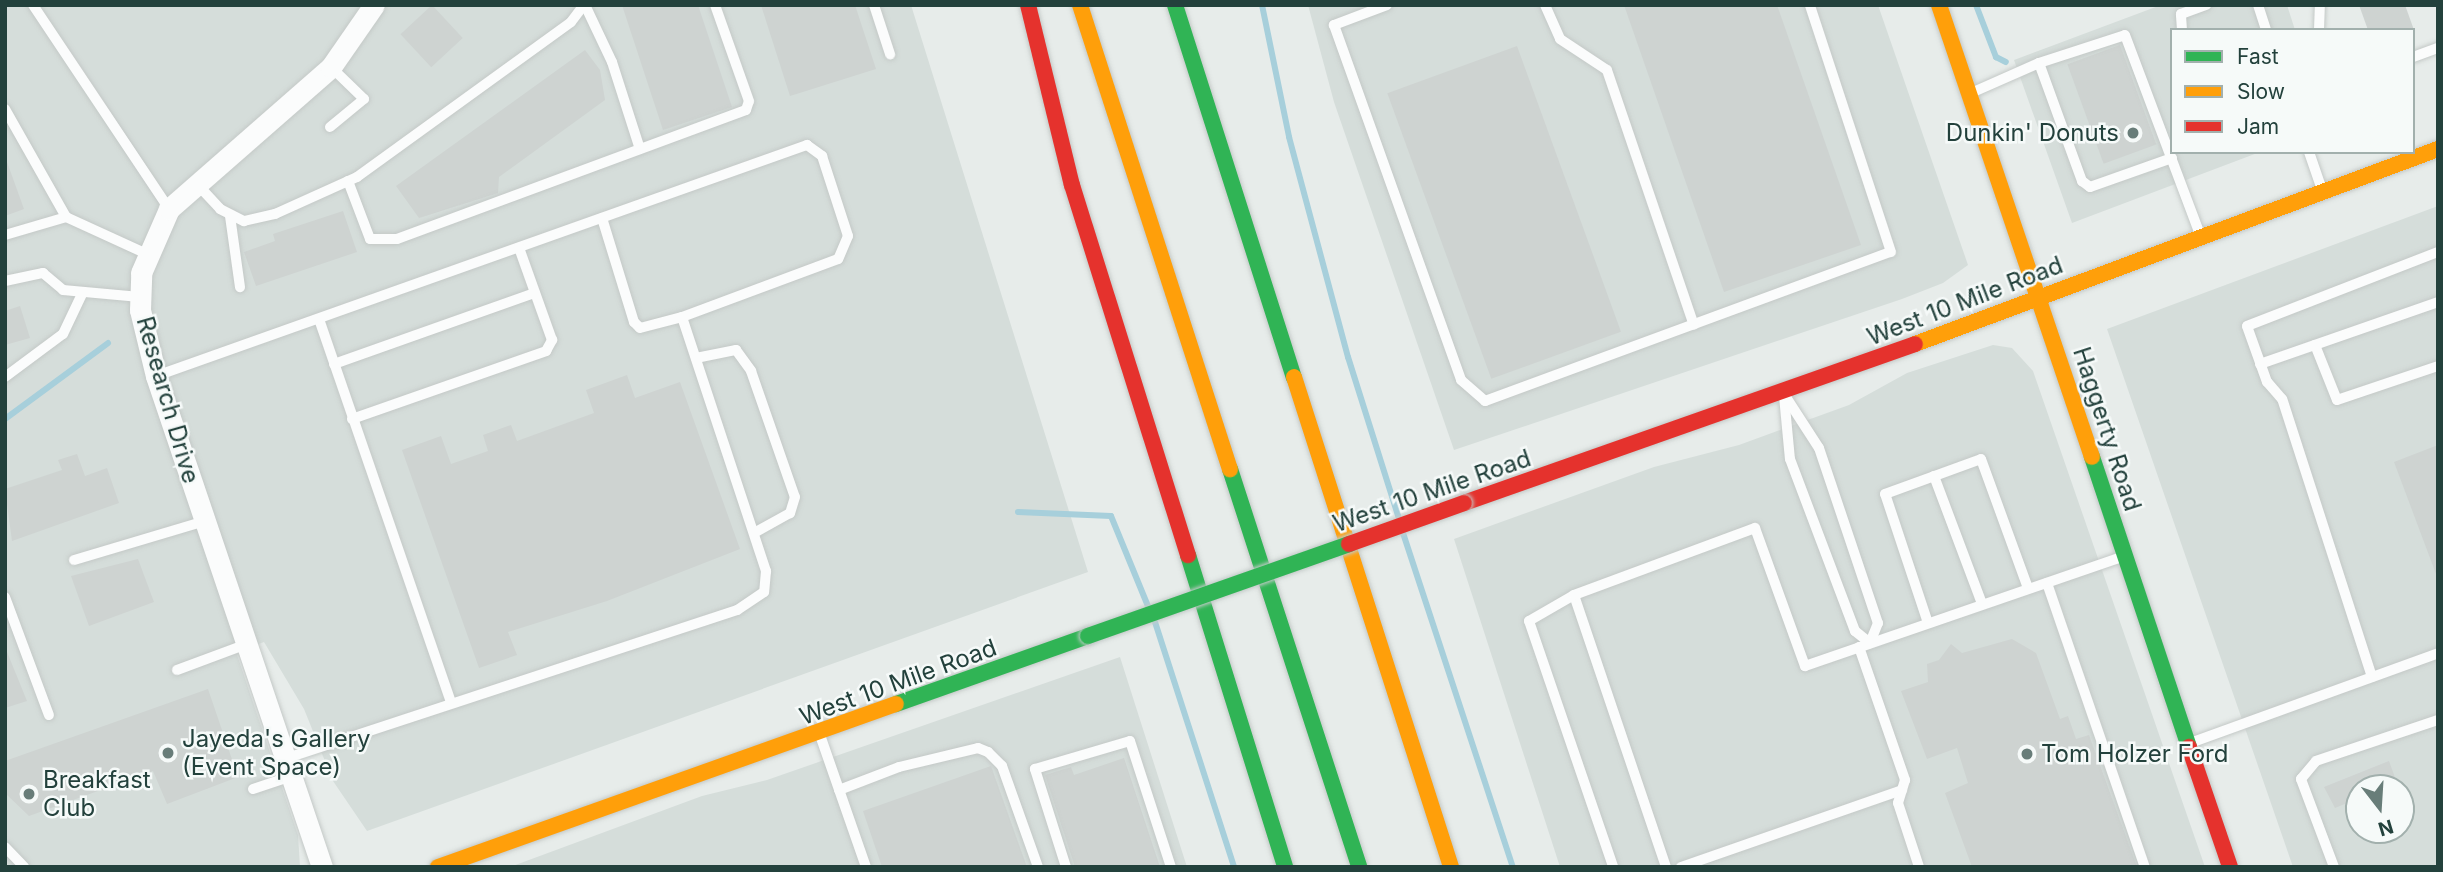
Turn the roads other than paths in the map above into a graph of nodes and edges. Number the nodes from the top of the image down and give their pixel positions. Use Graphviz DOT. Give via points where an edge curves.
graph roads {
  1 [pos="33,5"];
  2 [pos="374,5"];
  3 [pos="585,5"];
  4 [pos="715,5"];
  5 [pos="874,5"];
  6 [pos="1028,5"];
  7 [pos="1080,5"];
  8 [pos="1175,5"];
  9 [pos="1387,5"];
  10 [pos="1545,5"];
  11 [pos="1810,5"];
  12 [pos="1939,5"];
  13 [pos="2206,5"];
  14 [pos="2258,5"];
  15 [pos="2319,5"];
  16 [pos="2182,28"];
  17 [pos="2265,28"];
  18 [pos="2319,28"];
  19 [pos="2438,48"];
  20 [pos="891,54"];
  21 [pos="2415,56"];
  22 [pos="2039,63"];
  23 [pos="331,67"];
  24 [pos="1969,94"];
  25 [pos="5,109"];
  26 [pos="330,127"];
  27 [pos="640,149"];
  28 [pos="2438,149"];
  29 [pos="2170,153"];
  30 [pos="2170,154"];
  31 [pos="2310,154"];
  32 [pos="2172,158"];
  33 [pos="348,181"];
  34 [pos="197,184"];
  35 [pos="2323,192"];
  36 [pos="169,209"];
  37 [pos="230,216"];
  38 [pos="66,218"];
  39 [pos="603,218"];
  40 [pos="5,235"];
  41 [pos="2201,237"];
  42 [pos="519,247"];
  43 [pos="2438,252"];
  44 [pos="147,254"];
  45 [pos="5,281"];
  46 [pos="240,287"];
  47 [pos="535,293"];
  48 [pos="82,294"];
  49 [pos="2039,297"];
  50 [pos="140,298"];
  51 [pos="2438,302"];
  52 [pos="682,317"];
  53 [pos="319,319"];
  54 [pos="1695,325"];
  55 [pos="2315,345"];
  56 [pos="696,358"];
  57 [pos="2260,364"];
  58 [pos="334,365"];
  59 [pos="2438,366"];
  60 [pos="156,376"];
  61 [pos="5,377"];
  62 [pos="1783,393"];
  63 [pos="352,419"];
  64 [pos="1934,476"];
  65 [pos="205,521"];
  66 [pos="754,533"];
  67 [pos="2125,556"];
  68 [pos="74,561"];
  69 [pos="2047,583"];
  70 [pos="2028,588"];
  71 [pos="1574,595"];
  72 [pos="5,597"];
  73 [pos="1982,604"];
  74 [pos="1928,623"];
  75 [pos="247,645"];
  76 [pos="1865,645"];
  77 [pos="2438,653"];
  78 [pos="177,670"];
  79 [pos="2372,677"];
  80 [pos="451,702"];
  81 [pos="49,715"];
  82 [pos="2438,720"];
  83 [pos="820,735"];
  84 [pos="2188,744"];
  85 [pos="289,767"];
  86 [pos="253,789"];
  87 [pos="839,790"];
  88 [pos="1902,790"];
  89 [pos="5,847"];
  90 [pos="24,867"];
  91 [pos="323,867"];
  92 [pos="438,867"];
  93 [pos="866,867"];
  94 [pos="1038,867"];
  95 [pos="1066,867"];
  96 [pos="1171,867"];
  97 [pos="1285,867"];
  98 [pos="1359,867"];
  99 [pos="1451,867"];
  100 [pos="1613,867"];
  101 [pos="1666,867"];
  102 [pos="1681,867"];
  103 [pos="1919,867"];
  104 [pos="2145,867"];
  105 [pos="2230,867"];
  106 [pos="2334,867"];
  1 -- 36 [label="lane"];
  2 -- 23 [label="street, Research Drive"];
  3 -- 27 [label="lane" via="612,62"];
  3 -- 33 [label="lane" via="571,22"];
  4 -- 27 [label="lane" via="749,101 746,110"];
  5 -- 20 [label="lane"];
  6 -- 97 [label="main road" via="1072,185"];
  7 -- 98 [label="main road"];
  8 -- 99 [label="main road"];
  9 -- 54 [label="lane" via="1334,25 1461,380 1485,401"];
  10 -- 54 [label="lane" via="1560,39 1607,70"];
  11 -- 54 [label="lane" via="1891,252"];
  12 -- 24 [label="main road, Haggerty Road"];
  13 -- 16 [label="lane" via="2181,14"];
  14 -- 17 [label="lane"];
  15 -- 18 [label="lane"];
  19 -- 21 [label="lane"];
  22 -- 24 [label="lane"];
  22 -- 29 [label="lane" via="2125,35"];
  22 -- 32 [label="lane" via="2082,181 2090,187"];
  23 -- 26 [label="lane" via="364,99"];
  23 -- 34 [label="street, Research Drive"];
  24 -- 49 [label="main road, Haggerty Road"];
  25 -- 38 [label="lane"];
  27 -- 33 [label="lane" via="397,239 370,239"];
  28 -- 35 [label="main road, West 10 Mile Road" via="2374,167"];
  30 -- 32 [label="lane"];
  31 -- 35 [label="lane"];
  32 -- 41 [label="lane"];
  33 -- 37 [label="lane" via="275,214 244,221"];
  34 -- 36 [label="street, Research Drive"];
  34 -- 37 [label="lane"];
  35 -- 41 [label="main road, West 10 Mile Road"];
  36 -- 44 [label="street, Research Drive"];
  37 -- 46 [label="lane"];
  38 -- 40 [label="lane"];
  38 -- 44 [label="lane"];
  39 -- 42 [label="lane"];
  39 -- 52 [label="lane" via="634,322 640,328"];
  39 -- 52 [label="lane" via="807,145 817,148 848,236 846,249 838,259"];
  41 -- 49 [label="main road, West 10 Mile Road"];
  42 -- 47 [label="lane"];
  42 -- 53 [label="lane"];
  43 -- 57 [label="lane" via="2246,326"];
  44 -- 50 [label="street, Research Drive"];
  45 -- 48 [label="lane" via="43,273 63,290"];
  47 -- 58 [label="lane"];
  47 -- 63 [label="lane" via="552,340 546,351"];
  48 -- 50 [label="lane"];
  48 -- 61 [label="lane" via="63,334"];
  49 -- 62 [label="main road, West 10 Mile Road"];
  49 -- 67 [label="main road, Haggerty Road"];
  50 -- 60 [label="street, Research Drive"];
  51 -- 55 [label="lane"];
  52 -- 56 [label="lane"];
  53 -- 58 [label="lane"];
  53 -- 60 [label="lane"];
  55 -- 57 [label="lane"];
  55 -- 59 [label="lane" via="2336,400"];
  56 -- 66 [label="lane"];
  56 -- 66 [label="lane" via="736,350 751,371 794,497 790,513"];
  57 -- 79 [label="lane" via="2281,399"];
  58 -- 63 [label="lane"];
  60 -- 65 [label="street, Research Drive"];
  62 -- 76 [label="lane" via="1790,458 1855,631"];
  62 -- 76 [label="lane" via="1819,448 1878,623"];
  62 -- 83 [label="main road, West 10 Mile Road, bridge" via="1088,636"];
  63 -- 80 [label="lane"];
  64 -- 70 [label="lane" via="1981,459"];
  64 -- 73 [label="lane"];
  64 -- 74 [label="lane" via="1885,494"];
  65 -- 68 [label="lane"];
  65 -- 75 [label="street, Research Drive"];
  66 -- 80 [label="lane" via="766,571 764,592 737,610"];
  67 -- 69 [label="lane"];
  67 -- 84 [label="main road, Haggerty Road"];
  69 -- 70 [label="lane"];
  69 -- 104 [label="lane"];
  70 -- 73 [label="lane"];
  71 -- 76 [label="lane" via="1755,528 1805,666"];
  71 -- 100 [label="lane" via="1529,621"];
  71 -- 101 [label="lane"];
  72 -- 81 [label="lane"];
  73 -- 74 [label="lane"];
  74 -- 76 [label="lane"];
  75 -- 78 [label="lane"];
  75 -- 85 [label="street, Research Drive"];
  76 -- 88 [label="lane" via="1905,780"];
  77 -- 79 [label="lane"];
  79 -- 84 [label="lane"];
  80 -- 85 [label="lane"];
  82 -- 106 [label="lane" via="2316,761 2301,779"];
  83 -- 87 [label="lane"];
  83 -- 92 [label="main road, West 10 Mile Road"];
  84 -- 105 [label="main road, Haggerty Road"];
  85 -- 86 [label="lane"];
  85 -- 91 [label="street, Research Drive"];
  87 -- 93 [label="lane"];
  87 -- 94 [label="lane" via="899,767 978,748 1002,765"];
  88 -- 102 [label="lane"];
  88 -- 103 [label="lane" via="1898,803"];
  89 -- 90 [label="lane"];
  95 -- 96 [label="lane" via="1035,769 1130,741"];
}
